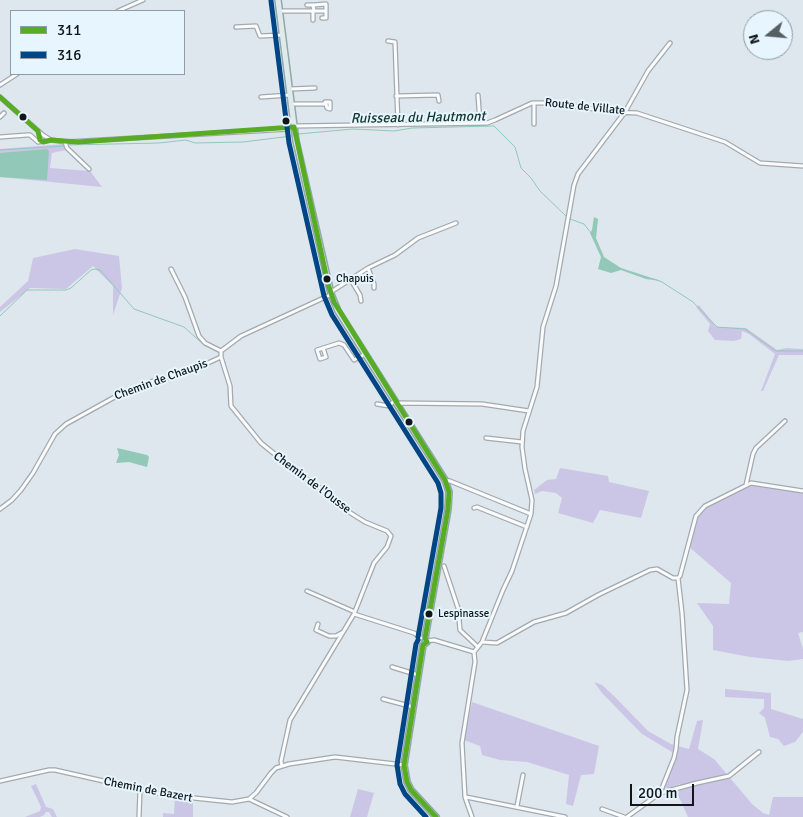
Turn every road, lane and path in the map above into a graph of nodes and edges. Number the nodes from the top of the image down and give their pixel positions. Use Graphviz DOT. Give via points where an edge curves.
graph roads {
  1 [pos="142,0"];
  2 [pos="278,0"];
  3 [pos="307,5"];
  4 [pos="313,5"];
  5 [pos="120,10"];
  6 [pos="280,11"];
  7 [pos="313,11"];
  8 [pos="326,12"];
  9 [pos="322,18"];
  10 [pos="313,20"];
  11 [pos="236,27"];
  12 [pos="282,35"];
  13 [pos="388,41"];
  14 [pos="670,43"];
  15 [pos="16,75"];
  16 [pos="0,86"];
  17 [pos="315,88"];
  18 [pos="290,92"];
  19 [pos="478,95"];
  20 [pos="396,96"];
  21 [pos="0,97"];
  22 [pos="260,97"];
  23 [pos="439,101"];
  24 [pos="534,103"];
  25 [pos="291,104"];
  26 [pos="325,104"];
  27 [pos="625,112"];
  28 [pos="4,113"];
  29 [pos="0,117"];
  30 [pos="480,123"];
  31 [pos="534,124"];
  32 [pos="398,126"];
  33 [pos="35,128"];
  34 [pos="294,128"];
  35 [pos="32,136"];
  36 [pos="0,137"];
  37 [pos="43,138"];
  38 [pos="65,142"];
  39 [pos="803,166"];
  40 [pos="89,169"];
  41 [pos="456,223"];
  42 [pos="368,268"];
  43 [pos="171,269"];
  44 [pos="350,280"];
  45 [pos="374,288"];
  46 [pos="331,294"];
  47 [pos="361,301"];
  48 [pos="323,348"];
  49 [pos="221,351"];
  50 [pos="365,354"];
  51 [pos="221,357"];
  52 [pos="396,402"];
  53 [pos="377,404"];
  54 [pos="530,411"];
  55 [pos="785,421"];
  56 [pos="486,438"];
  57 [pos="522,442"];
  58 [pos="445,480"];
  59 [pos="746,485"];
  60 [pos="803,491"];
  61 [pos="474,508"];
  62 [pos="0,509"];
  63 [pos="531,514"];
  64 [pos="527,527"];
  65 [pos="444,566"];
  66 [pos="678,578"];
  67 [pos="307,591"];
  68 [pos="355,613"];
  69 [pos="318,624"];
  70 [pos="343,632"];
  71 [pos="424,640"];
  72 [pos="482,642"];
  73 [pos="478,647"];
  74 [pos="474,652"];
  75 [pos="392,668"];
  76 [pos="419,675"];
  77 [pos="383,699"];
  78 [pos="413,707"];
  79 [pos="759,752"];
  80 [pos="281,764"];
  81 [pos="404,765"];
  82 [pos="523,775"];
  83 [pos="0,781"];
  84 [pos="140,790"];
  85 [pos="660,793"];
  86 [pos="465,797"];
  87 [pos="249,799"];
  88 [pos="517,807"];
  89 [pos="602,809"];
  90 [pos="139,817"];
  91 [pos="287,817"];
  92 [pos="436,817"];
  93 [pos="472,817"];
  94 [pos="565,817"];
  95 [pos="625,817"];
  1 -- 5 [label="street"];
  2 -- 6 [label="main road"];
  3 -- 4 [label="street"];
  4 -- 7 [label="street"];
  4 -- 8 [label="street" via="326,3"];
  6 -- 7 [label="street"];
  6 -- 12 [label="main road"];
  7 -- 8 [label="street"];
  7 -- 10 [label="street"];
  8 -- 9 [label="street" via="326,18"];
  11 -- 12 [label="street" via="256,26 260,36"];
  12 -- 18 [label="main road"];
  13 -- 20 [label="street" via="394,42"];
  14 -- 27 [label="street" via="648,70"];
  15 -- 16 [label="street"];
  17 -- 18 [label="street"];
  18 -- 22 [label="street"];
  18 -- 25 [label="main road"];
  19 -- 30 [label="street"];
  20 -- 23 [label="street" via="438,95"];
  20 -- 32 [label="street"];
  21 -- 33 [label="street"];
  24 -- 27 [label="street, Route de Villate"];
  24 -- 30 [label="street, Route de Villate" via="491,122"];
  24 -- 31 [label="street"];
  25 -- 26 [label="street"];
  25 -- 34 [label="main road"];
  27 -- 39 [label="street, Route de Villate" via="641,114 725,142 760,163"];
  27 -- 54 [label="street" via="578,174 574,185 556,286 543,327 538,379"];
  28 -- 29 [label="street"];
  30 -- 32 [label="street, Route de Villate"];
  32 -- 34 [label="street, Route de Villate"];
  33 -- 35 [label="street"];
  33 -- 37 [label="street"];
  34 -- 38 [label="street, Route de Villate"];
  34 -- 46 [label="main road"];
  35 -- 36 [label="street, Route de Villate"];
  35 -- 37 [label="street, Route de Villate"];
  37 -- 38 [label="street, Route de Villate"];
  38 -- 40 [label="street"];
  41 -- 42 [label="street" via="418,238 395,255"];
  42 -- 44 [label="street"];
  42 -- 45 [label="street"];
  43 -- 49 [label="street" via="199,336"];
  44 -- 46 [label="street"];
  44 -- 47 [label="street"];
  46 -- 49 [label="street" via="241,336"];
  46 -- 50 [label="main road"];
  48 -- 50 [label="street" via="342,344 354,360"];
  49 -- 51 [label="street, Chemin de l'Ousse"];
  50 -- 52 [label="main road"];
  51 -- 62 [label="street, Chemin de Chaupis" via="186,374 150,382 122,393 66,424 55,434 21,490"];
  51 -- 68 [label="street, Chemin de l'Ousse" via="230,386 231,406 261,443 326,492 333,502 391,536 374,563"];
  52 -- 53 [label="street" via="389,406"];
  52 -- 54 [label="street" via="482,404"];
  52 -- 58 [label="main road"];
  54 -- 57 [label="street"];
  55 -- 59 [label="street" via="756,448"];
  56 -- 57 [label="street"];
  57 -- 63 [label="street" via="532,500"];
  58 -- 63 [label="street"];
  58 -- 71 [label="main road" via="449,502"];
  59 -- 60 [label="street" via="756,483"];
  59 -- 66 [label="street" via="700,510"];
  61 -- 64 [label="street"];
  63 -- 64 [label="street"];
  64 -- 72 [label="street"];
  65 -- 73 [label="street" via="458,608 460,630"];
  66 -- 72 [label="street" via="656,569 650,570 566,613 534,622 496,643"];
  66 -- 85 [label="street" via="687,696 674,758"];
  67 -- 68 [label="street"];
  68 -- 70 [label="street, Chemin de l'Ousse"];
  68 -- 71 [label="street" via="414,633"];
  69 -- 70 [label="street" via="316,630 329,636"];
  70 -- 80 [label="street, Chemin de l'Ousse" via="290,720"];
  71 -- 74 [label="street"];
  71 -- 76 [label="main road"];
  72 -- 73 [label="street"];
  73 -- 74 [label="street"];
  74 -- 86 [label="street" via="462,742"];
  75 -- 76 [label="street"];
  76 -- 78 [label="main road"];
  77 -- 78 [label="street"];
  78 -- 81 [label="main road"];
  79 -- 85 [label="street" via="729,776"];
  80 -- 81 [label="street" via="335,757"];
  80 -- 87 [label="street"];
  81 -- 92 [label="main road" via="411,790"];
  82 -- 88 [label="street"];
  83 -- 84 [label="street, Chemin de Bazert" via="56,770"];
  84 -- 87 [label="street, Chemin de Bazert" via="220,802"];
  84 -- 90 [label="street"];
  85 -- 95 [label="street"];
  86 -- 88 [label="street"];
  86 -- 93 [label="street"];
  87 -- 91 [label="street"];
  88 -- 94 [label="street"];
  89 -- 95 [label="street"];
}
